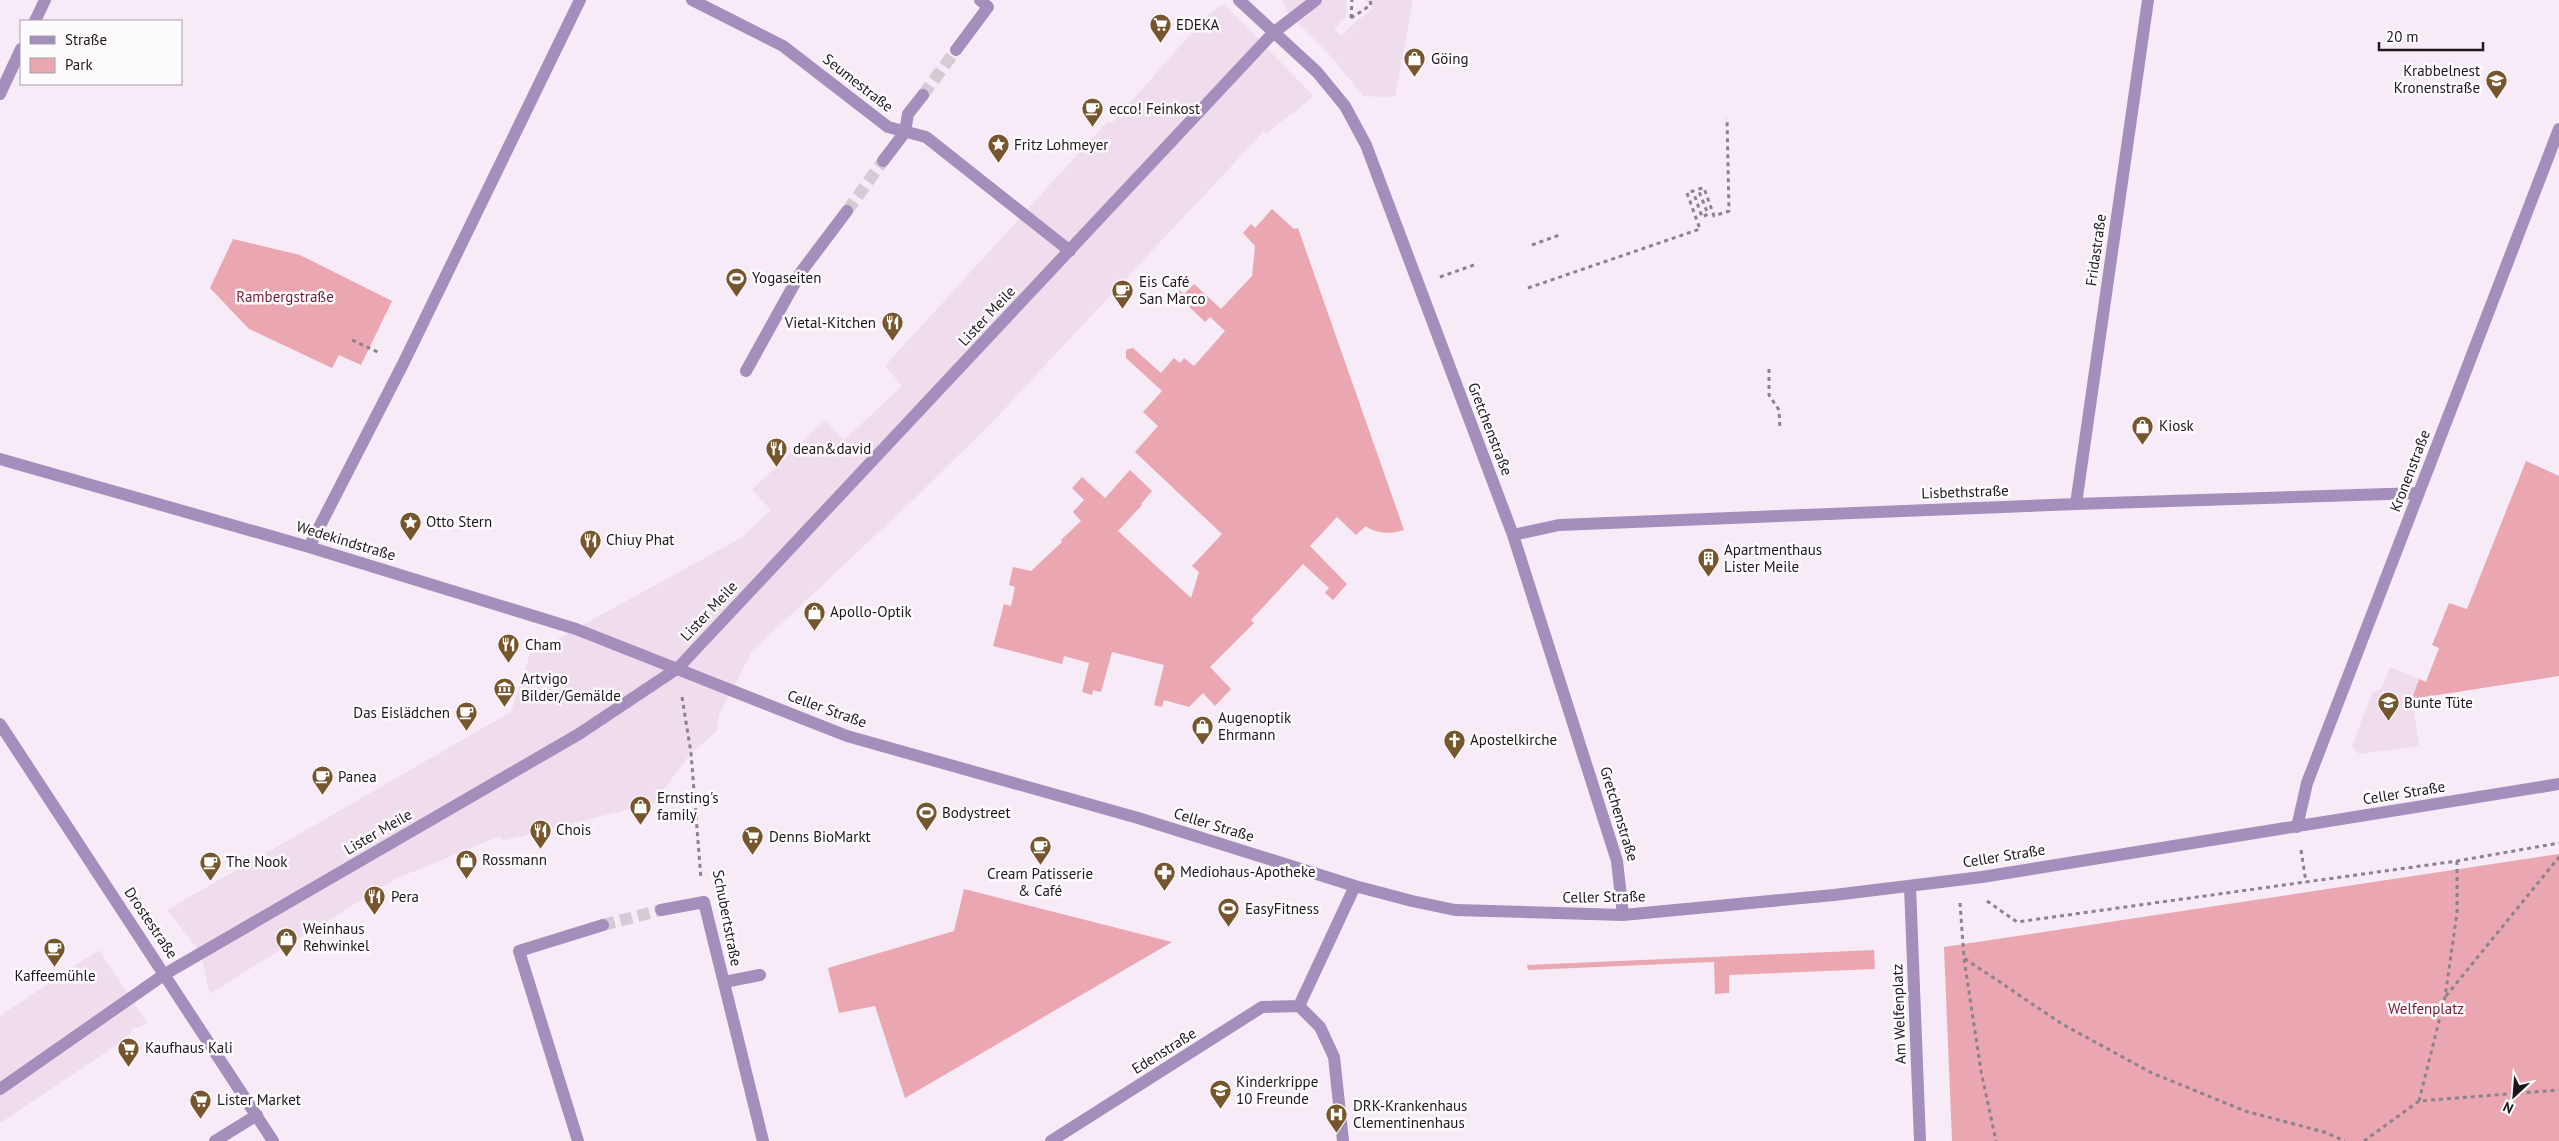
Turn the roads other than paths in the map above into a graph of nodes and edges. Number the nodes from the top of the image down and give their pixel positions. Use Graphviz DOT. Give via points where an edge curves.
graph roads {
  1 [pos="45,0"];
  2 [pos="580,0"];
  3 [pos="692,0"];
  4 [pos="980,0"];
  5 [pos="1239,0"];
  6 [pos="1316,0"];
  7 [pos="2148,0"];
  8 [pos="35,20"];
  9 [pos="1273,33"];
  10 [pos="956,50"];
  11 [pos="20,51"];
  12 [pos="0,94"];
  13 [pos="923,95"];
  14 [pos="2559,129"];
  15 [pos="905,132"];
  16 [pos="883,161"];
  17 [pos="847,211"];
  18 [pos="1070,251"];
  19 [pos="746,370"];
  20 [pos="0,459"];
  21 [pos="2419,493"];
  22 [pos="2076,504"];
  23 [pos="1513,535"];
  24 [pos="309,547"];
  25 [pos="678,668"];
  26 [pos="0,724"];
  27 [pos="2559,784"];
  28 [pos="2297,827"];
  29 [pos="1355,886"];
  30 [pos="1910,886"];
  31 [pos="661,910"];
  32 [pos="1623,916"];
  33 [pos="603,925"];
  34 [pos="166,974"];
  35 [pos="760,975"];
  36 [pos="724,982"];
  37 [pos="1300,1006"];
  38 [pos="0,1089"];
  39 [pos="257,1115"];
  40 [pos="215,1141"];
  41 [pos="273,1141"];
  42 [pos="578,1141"];
  43 [pos="763,1141"];
  44 [pos="1051,1141"];
  45 [pos="1343,1141"];
  46 [pos="1920,1141"];
  1 -- 8 [label="street"];
  2 -- 24 [label="street" via="403,364"];
  3 -- 15 [label="street, Seumestraße" via="783,46 888,127"];
  4 -- 10 [label="street" via="988,7"];
  5 -- 9 [label="street, Gretchenstraße"];
  6 -- 9 [label="street, Lister Meile"];
  7 -- 22 [label="street, Fridastraße"];
  9 -- 18 [label="street, Lister Meile"];
  9 -- 23 [label="street, Gretchenstraße" via="1317,72 1345,106 1366,145"];
  11 -- 12 [label="street"];
  13 -- 15 [label="street" via="908,114"];
  14 -- 21 [label="street, Kronenstraße"];
  15 -- 16 [label="street"];
  15 -- 18 [label="street, Seumestraße" via="926,137"];
  17 -- 19 [label="street" via="801,272"];
  18 -- 25 [label="street, Lister Meile"];
  20 -- 24 [label="street, Wedekindstraße"];
  21 -- 22 [label="street, Lisbethstraße"];
  21 -- 28 [label="street, Kronenstraße" via="2307,783"];
  22 -- 23 [label="street, Lisbethstraße" via="1559,525"];
  23 -- 32 [label="street, Gretchenstraße" via="1617,861"];
  24 -- 25 [label="street, Wedekindstraße" via="576,629"];
  25 -- 29 [label="street, Celler Straße" via="847,736 1138,818"];
  25 -- 34 [label="street, Lister Meile" via="579,734"];
  26 -- 34 [label="street, Drostestraße"];
  27 -- 28 [label="street, Celler Straße"];
  28 -- 30 [label="street, Celler Straße"];
  29 -- 32 [label="street, Celler Straße" via="1455,910"];
  29 -- 37 [label="street"];
  30 -- 32 [label="street, Celler Straße"];
  30 -- 46 [label="street, Am Welfenplatz"];
  31 -- 36 [label="street, Schubertstraße" via="704,902"];
  33 -- 42 [label="street" via="519,951"];
  34 -- 38 [label="street, Lister Meile"];
  34 -- 39 [label="street, Drostestraße"];
  35 -- 36 [label="street"];
  36 -- 43 [label="street, Schubertstraße"];
  37 -- 44 [label="street, Edenstraße" via="1262,1007"];
  37 -- 45 [label="street" via="1320,1028 1334,1057"];
  39 -- 40 [label="street"];
  39 -- 41 [label="street, Drostestraße"];
}
